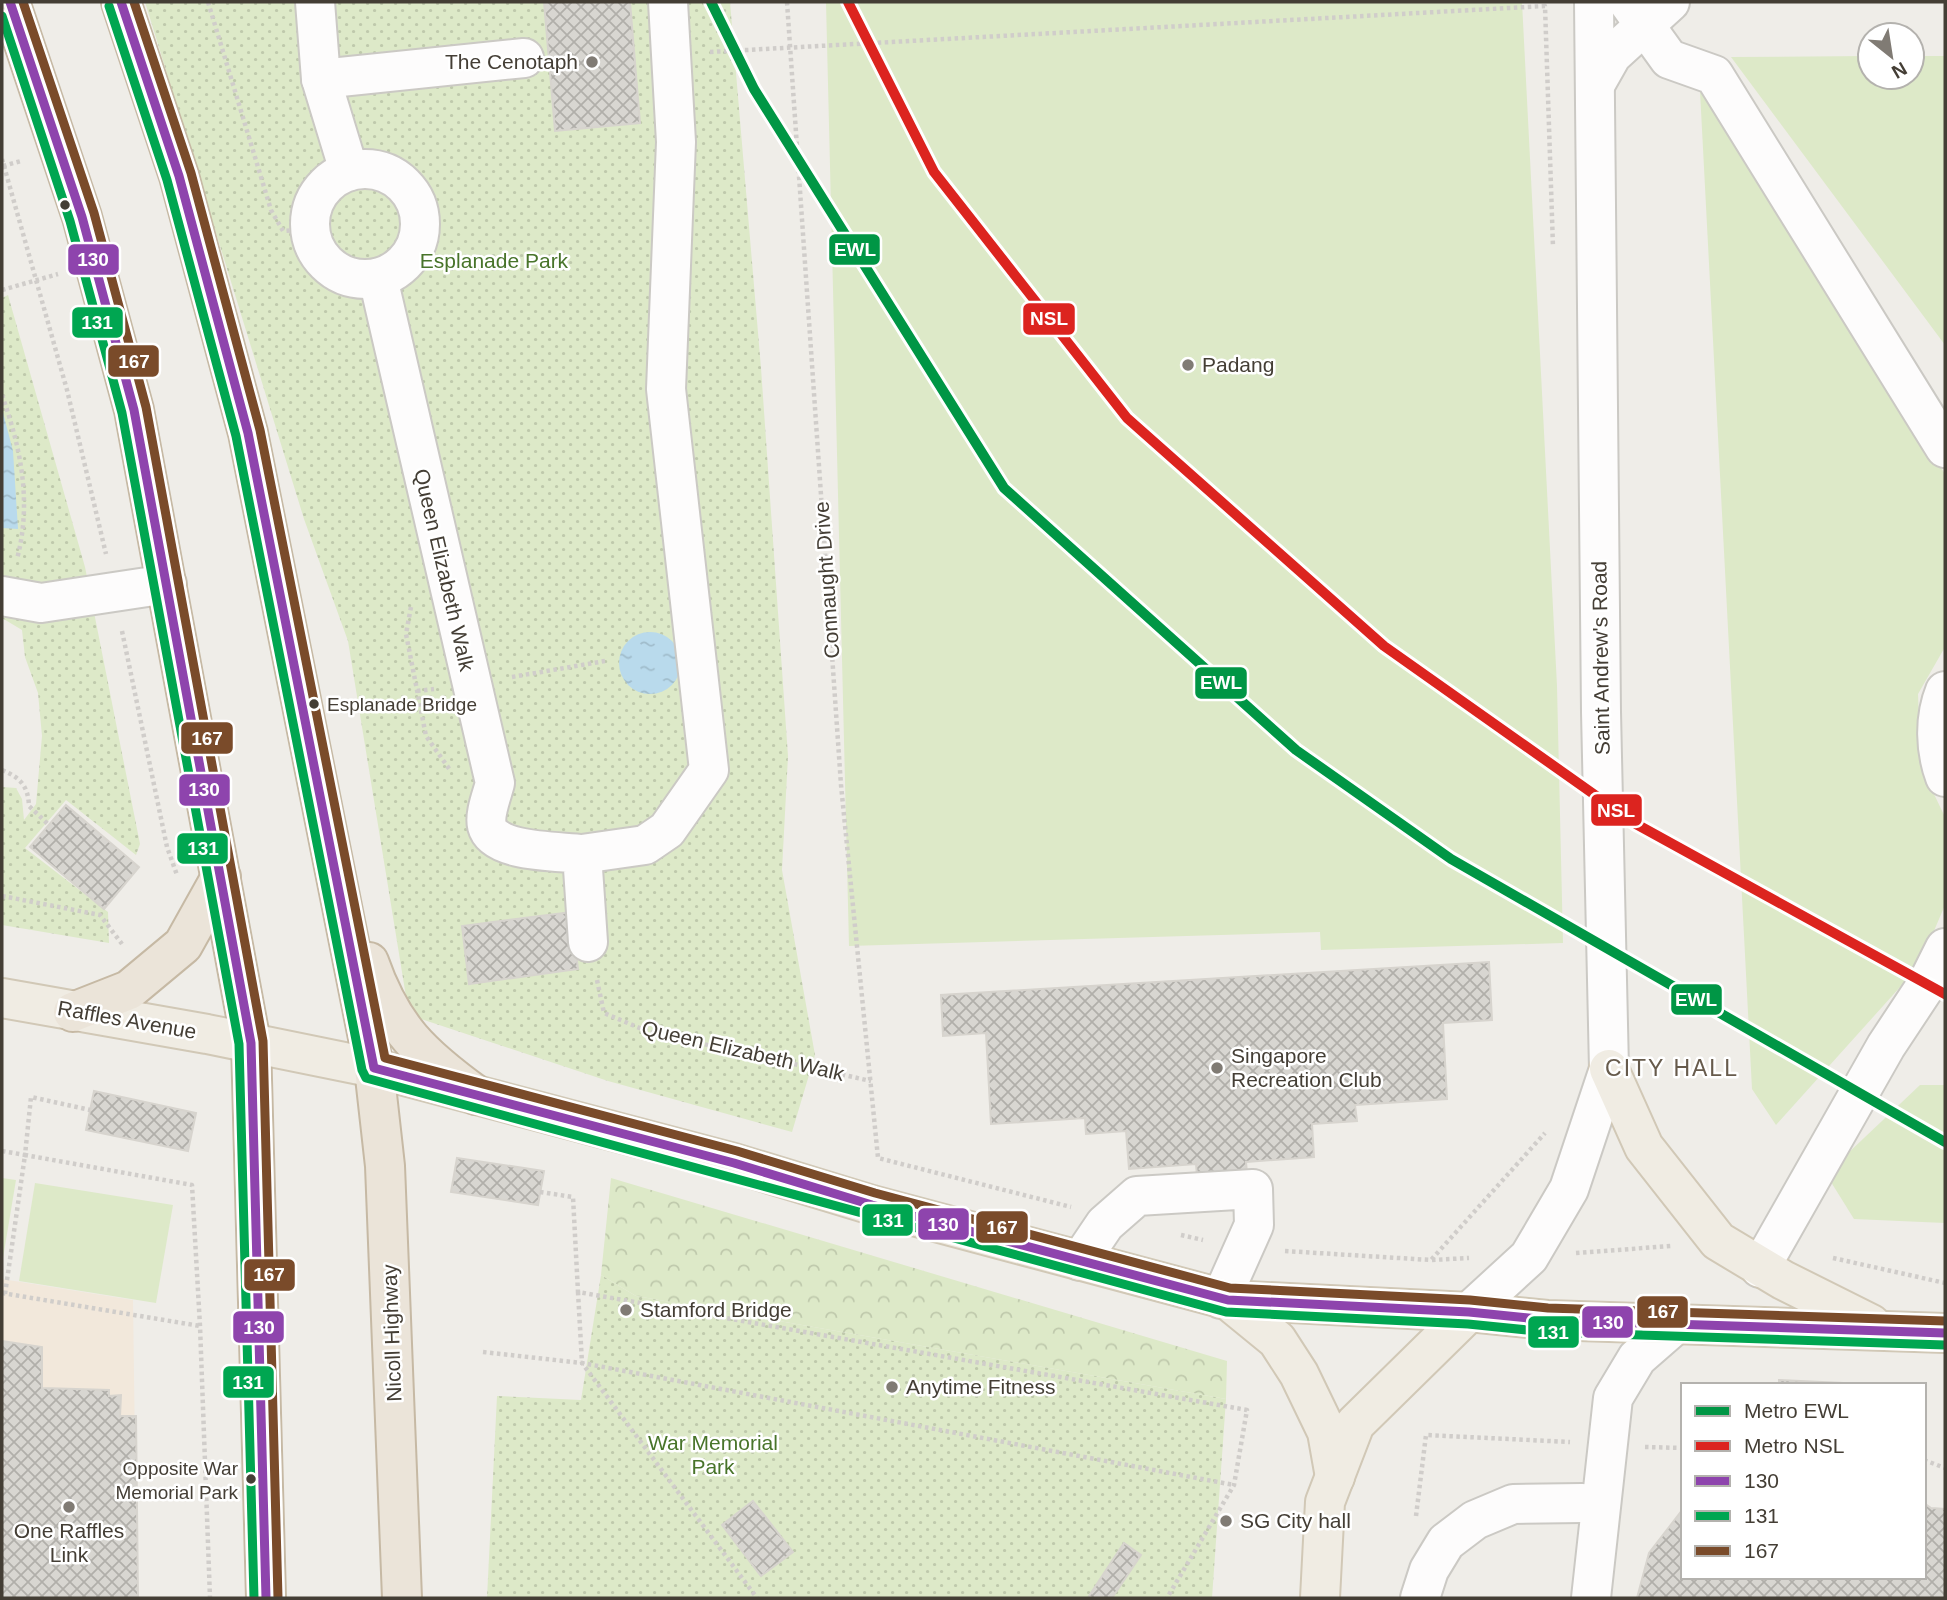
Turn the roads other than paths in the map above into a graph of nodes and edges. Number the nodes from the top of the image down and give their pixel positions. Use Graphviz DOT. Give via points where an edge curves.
graph roads {
  1 [pos="10,2"];
  2 [pos="121,2"];
  3 [pos="315,2"];
  4 [pos="668,2"];
  5 [pos="1594,2"];
  6 [pos="1647,9"];
  7 [pos="524,58"];
  8 [pos="321,79"];
  9 [pos="1595,85"];
  10 [pos="349,171"];
  11 [pos="378,278"];
  12 [pos="1929,402"];
  13 [pos="1945,449"];
  14 [pos="8,582"];
  15 [pos="167,584"];
  16 [pos="1945,691"];
  17 [pos="1945,777"];
  18 [pos="582,854"];
  19 [pos="334,861"];
  20 [pos="222,877"];
  21 [pos="588,942"];
  22 [pos="1945,948"];
  23 [pos="1936,988"];
  24 [pos="2,998"];
  25 [pos="73,1012"];
  26 [pos="251,1043"];
  27 [pos="374,1068"];
  28 [pos="1609,1069"];
  29 [pos="476,1095"];
  30 [pos="1767,1258"];
  31 [pos="1080,1261"];
  32 [pos="1224,1299"];
  33 [pos="1469,1312"];
  34 [pos="1676,1324"];
  35 [pos="1884,1330"];
  36 [pos="1945,1333"];
  37 [pos="1335,1477"];
  38 [pos="1582,1503"];
  39 [pos="266,1598"];
  40 [pos="401,1598"];
  41 [pos="1320,1598"];
  42 [pos="1420,1598"];
  43 [pos="1591,1598"];
  1 -- 15 [label="highway" via="94,263 134,410"];
  2 -- 19 [label="highway" via="179,176 248,433"];
  3 -- 8 [label="street"];
  4 -- 18 [label="street, Queen Elizabeth Walk" via="676,142 666,389 709,770 667,830 646,845"];
  5 -- 9 [label="street, Saint Andrew's Road"];
  6 -- 9 [label="street"];
  6 -- 12 [label="street" via="1669,59 1714,75"];
  7 -- 8 [label="street"];
  8 -- 10 [label="street"];
  9 -- 28 [label="street, Saint Andrew's Road"];
  10 -- 11 [label="street" via="320,192 312,209 314,248 332,270 354,279"];
  10 -- 11 [label="street" via="387,173 405,186 418,206 420,229 415,248 397,270"];
  11 -- 18 [label="street, Queen Elizabeth Walk" via="495,783 486,823 492,837 510,846"];
  12 -- 13 [label="street"];
  14 -- 15 [label="street" via="41,603"];
  15 -- 20 [label="highway"];
  16 -- 17 [label="street" via="1937,729"];
  18 -- 21 [label="street"];
  19 -- 27 [label="highway, Nicoll Highway"];
  19 -- 29 [label="highway" via="378,987 401,1030 436,1066"];
  20 -- 25 [label="highway" via="183,945 129,990"];
  20 -- 26 [label="highway"];
  22 -- 23 [label="street"];
  23 -- 30 [label="street" via="1886,1046"];
  24 -- 25 [label="main road, Raffles Avenue"];
  25 -- 26 [label="main road, Raffles Avenue"];
  26 -- 27 [label="main road, Raffles Avenue"];
  26 -- 39 [label="highway"];
  27 -- 29 [label="main road, Raffles Avenue"];
  27 -- 40 [label="highway, Nicoll Highway" via="386,1166"];
  28 -- 30 [label="main road" via="1644,1147 1718,1241"];
  28 -- 33 [label="street, Saint Andrew's Road" via="1569,1189 1529,1256"];
  29 -- 31 [label="main road, Raffles Avenue"];
  30 -- 35 [label="main road"];
  31 -- 32 [label="main road, Raffles Avenue"];
  31 -- 32 [label="street" via="1105,1224 1137,1196 1253,1188 1254,1225"];
  32 -- 33 [label="main road"];
  32 -- 37 [label="main road" via="1278,1340 1328,1432"];
  33 -- 34 [label="main road"];
  33 -- 37 [label="main road" via="1355,1424"];
  34 -- 35 [label="main road"];
  34 -- 43 [label="street" via="1637,1358 1613,1398"];
  35 -- 36 [label="main road"];
  37 -- 41 [label="main road" via="1325,1502"];
  38 -- 42 [label="street" via="1513,1504 1475,1520 1446,1542 1429,1570"];
}
